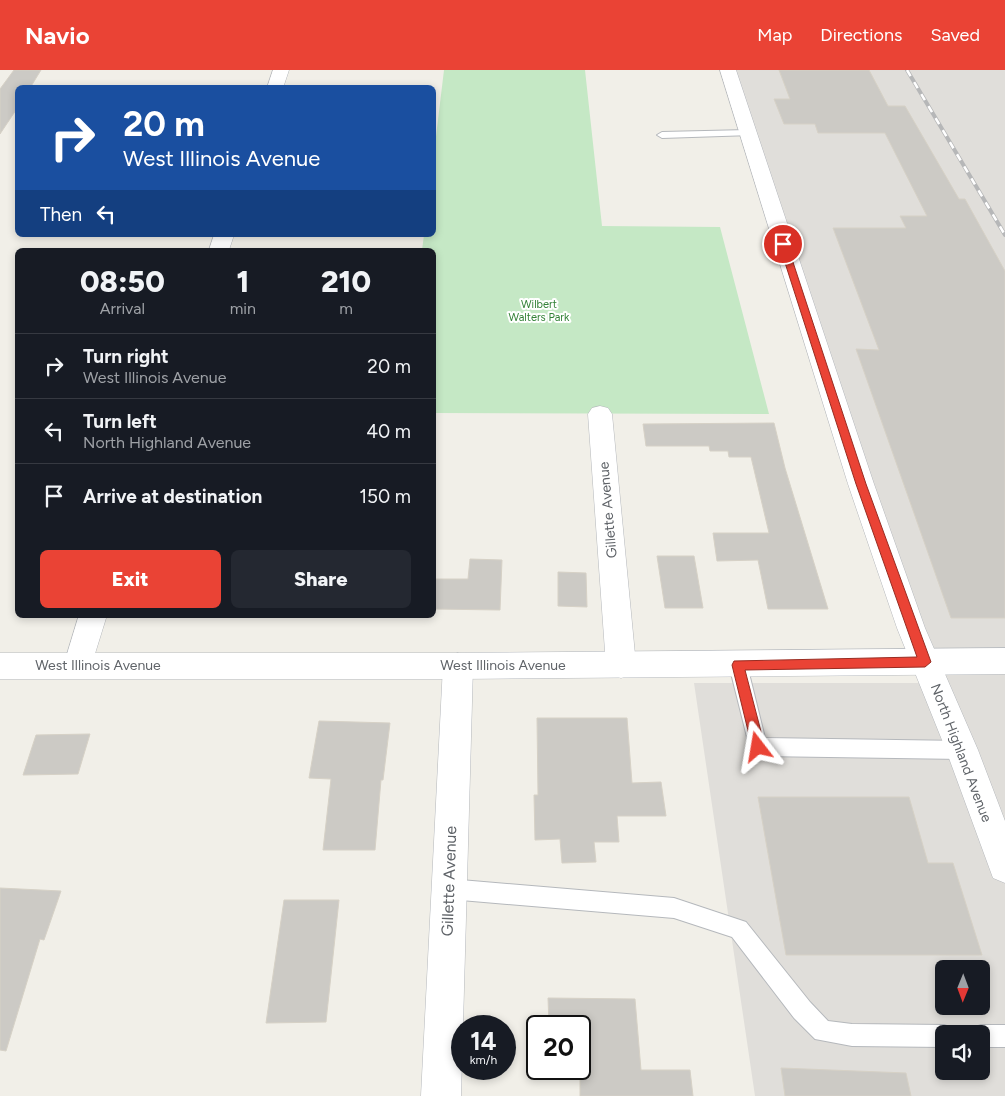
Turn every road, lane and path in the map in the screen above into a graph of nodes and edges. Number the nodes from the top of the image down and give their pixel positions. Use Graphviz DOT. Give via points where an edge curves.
graph roads {
  1 [pos="281,70"];
  2 [pos="728,70"];
  3 [pos="276,85"];
  4 [pos="748,133"];
  5 [pos="662,135"];
  6 [pos="600,414"];
  7 [pos="92,618"];
  8 [pos="1005,661"];
  9 [pos="925,662"];
  10 [pos="79,664"];
  11 [pos="621,665"];
  12 [pos="738,665"];
  13 [pos="0,666"];
  14 [pos="458,666"];
  15 [pos="962,750"];
  16 [pos="1005,866"];
  17 [pos="449,889"];
  18 [pos="935,1036"];
  19 [pos="990,1036"];
  20 [pos="1005,1036"];
  21 [pos="441,1096"];
  1 -- 3 [label="street"];
  2 -- 4 [label="street, North Highland Avenue"];
  4 -- 5 [label="lane"];
  4 -- 9 [label="street, North Highland Avenue" via="861,484"];
  6 -- 11 [label="street, Gillette Avenue"];
  7 -- 10 [label="street"];
  8 -- 9 [label="street, West Illinois Avenue"];
  9 -- 12 [label="street, West Illinois Avenue"];
  9 -- 15 [label="street, North Highland Avenue"];
  10 -- 13 [label="street, West Illinois Avenue"];
  10 -- 14 [label="street, West Illinois Avenue"];
  11 -- 12 [label="street, West Illinois Avenue"];
  11 -- 14 [label="street, West Illinois Avenue"];
  12 -- 15 [label="lane" via="758,747"];
  14 -- 17 [label="street, Gillette Avenue"];
  15 -- 16 [label="street, North Highland Avenue"];
  17 -- 18 [label="lane" via="674,908 739,929 802,1010 823,1031 852,1035"];
  17 -- 21 [label="street, Gillette Avenue"];
  19 -- 20 [label="lane"];
}
